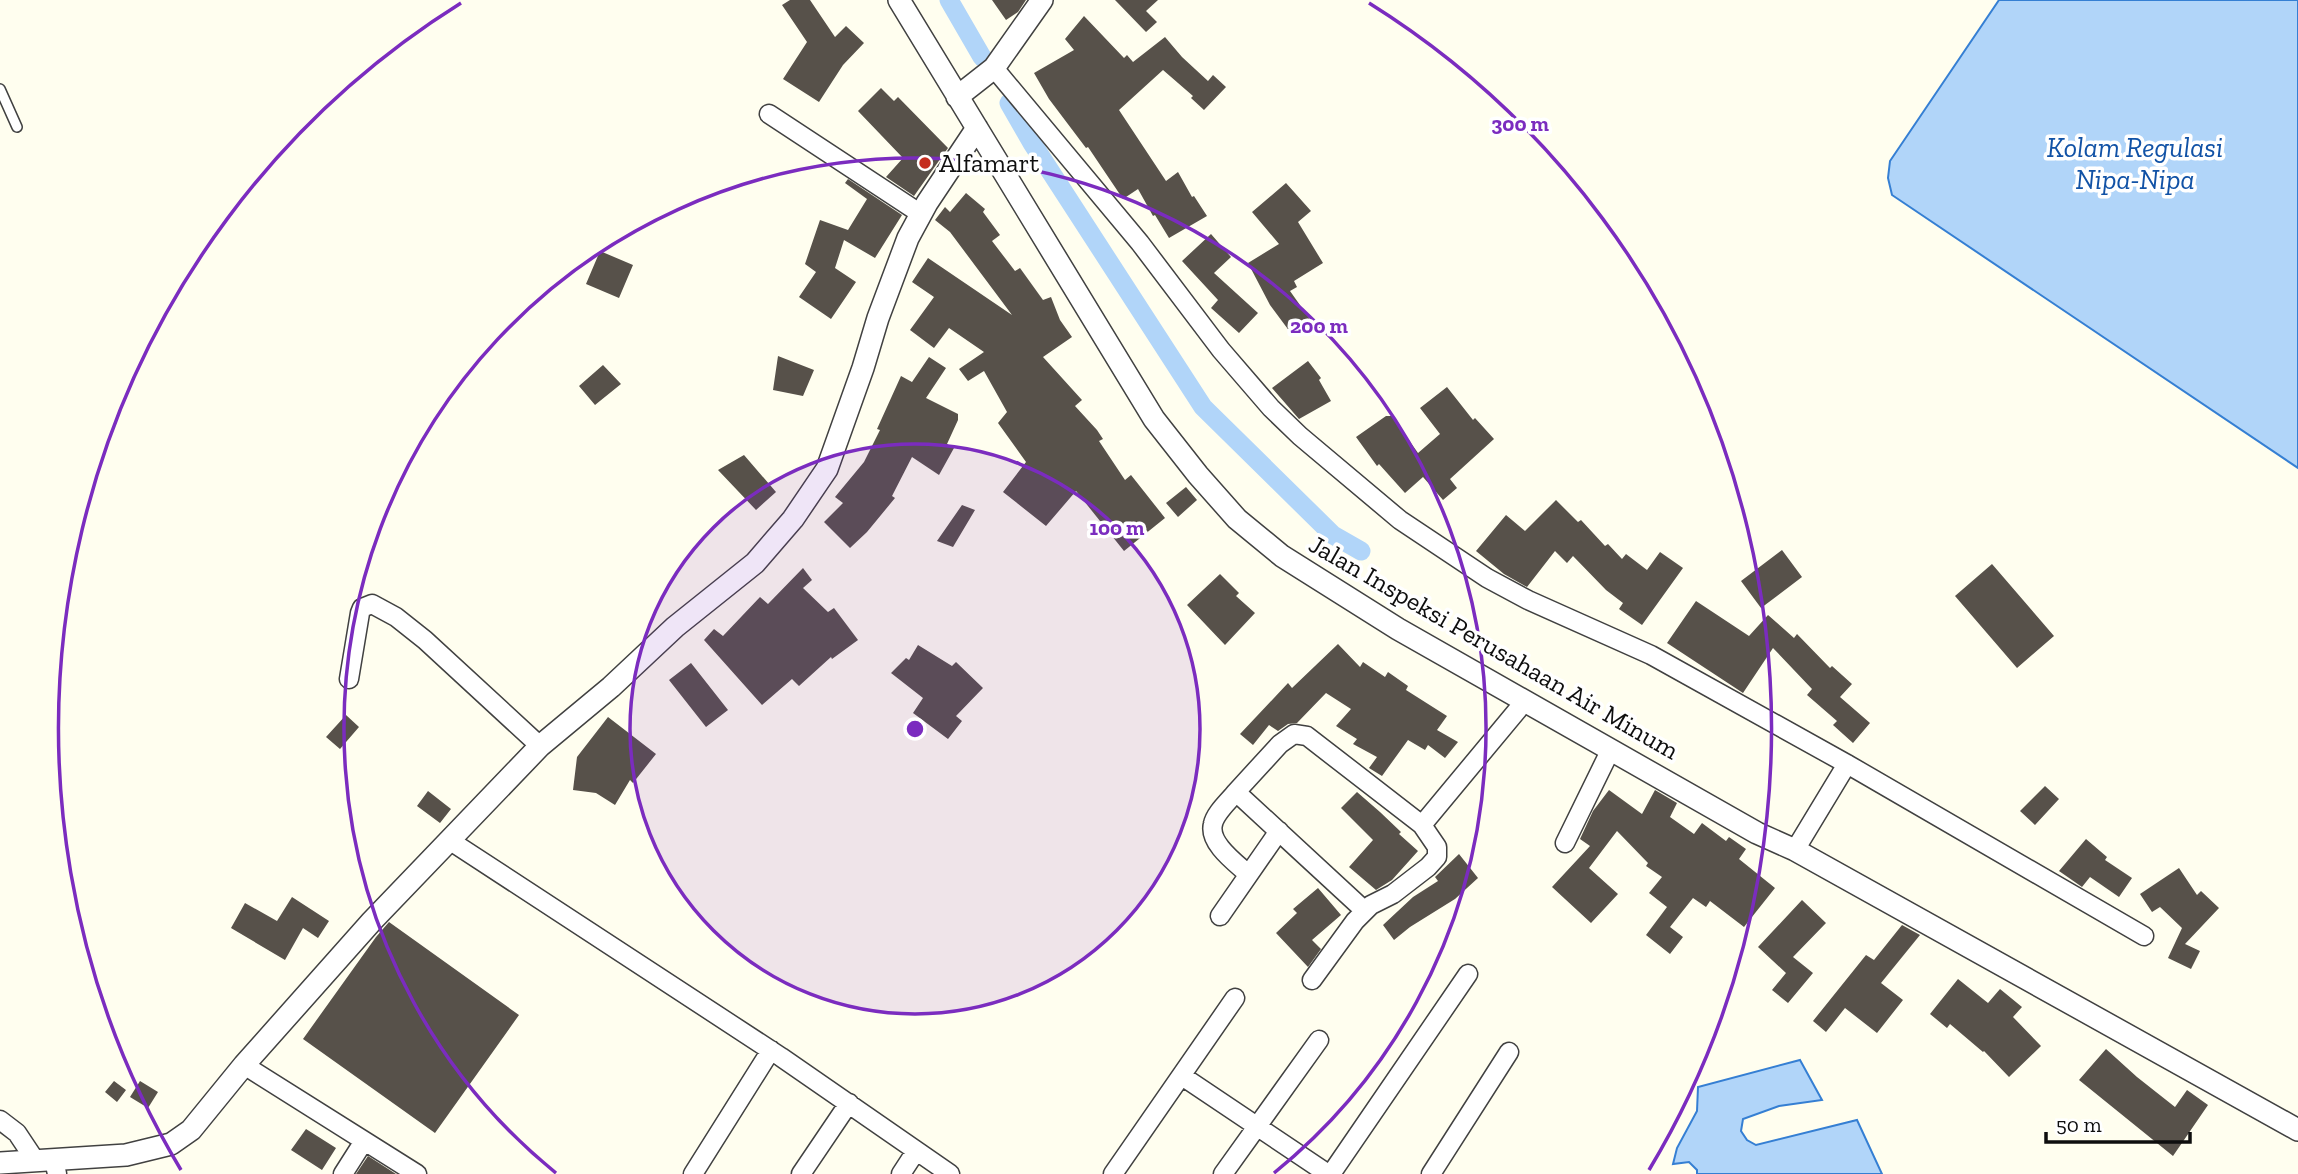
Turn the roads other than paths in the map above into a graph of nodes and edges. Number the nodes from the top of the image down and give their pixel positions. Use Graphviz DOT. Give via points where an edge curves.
graph roads {
  1 [pos="899,0"];
  2 [pos="1042,0"];
  3 [pos="995,68"];
  4 [pos="0,89"];
  5 [pos="957,97"];
  6 [pos="769,114"];
  7 [pos="17,127"];
  8 [pos="977,128"];
  9 [pos="921,214"];
  10 [pos="349,679"];
  11 [pos="1525,701"];
  12 [pos="540,746"];
  13 [pos="1611,749"];
  14 [pos="1847,764"];
  15 [pos="1236,792"];
  16 [pos="1422,825"];
  17 [pos="1279,831"];
  18 [pos="449,841"];
  19 [pos="1564,844"];
  20 [pos="1795,850"];
  21 [pos="1248,874"];
  22 [pos="1365,911"];
  23 [pos="1220,916"];
  24 [pos="2144,936"];
  25 [pos="1468,974"];
  26 [pos="1312,980"];
  27 [pos="1235,998"];
  28 [pos="1318,1040"];
  29 [pos="771,1050"];
  30 [pos="1510,1052"];
  31 [pos="244,1065"];
  32 [pos="1182,1076"];
  33 [pos="849,1103"];
  34 [pos="0,1120"];
  35 [pos="1257,1126"];
  36 [pos="2298,1130"];
  37 [pos="364,1141"];
  38 [pos="916,1151"];
  39 [pos="0,1163"];
  40 [pos="48,1165"];
  41 [pos="344,1174"];
  42 [pos="417,1174"];
  43 [pos="693,1174"];
  44 [pos="802,1174"];
  45 [pos="901,1174"];
  46 [pos="950,1174"];
  47 [pos="1113,1174"];
  48 [pos="1223,1174"];
  49 [pos="1329,1174"];
  50 [pos="1431,1174"];
  1 -- 5 [label="street, Jalan Inspeksi Perusahaan Air Minum"];
  2 -- 3 [label="street"];
  3 -- 5 [label="street"];
  3 -- 14 [label="street" via="1271,408 1399,520 1487,579 1651,655"];
  4 -- 7 [label="lane"];
  5 -- 8 [label="street, Jalan Inspeksi Perusahaan Air Minum"];
  6 -- 9 [label="street"];
  8 -- 9 [label="street"];
  8 -- 11 [label="street, Jalan Inspeksi Perusahaan Air Minum" via="1154,419 1237,519 1337,593"];
  9 -- 12 [label="street" via="877,318 827,469 793,519 755,562"];
  10 -- 12 [label="street" via="360,613 372,604 425,640"];
  11 -- 13 [label="street, Jalan Inspeksi Perusahaan Air Minum"];
  11 -- 16 [label="street"];
  12 -- 18 [label="street"];
  13 -- 19 [label="street"];
  13 -- 20 [label="street, Jalan Inspeksi Perusahaan Air Minum"];
  14 -- 20 [label="street"];
  14 -- 24 [label="street"];
  15 -- 16 [label="street" via="1280,744 1298,734 1307,736"];
  15 -- 17 [label="street"];
  15 -- 21 [label="street" via="1212,828 1224,852"];
  16 -- 22 [label="street" via="1437,847 1437,857"];
  17 -- 21 [label="street"];
  17 -- 22 [label="street"];
  18 -- 29 [label="street"];
  18 -- 31 [label="street"];
  20 -- 36 [label="street, Jalan Inspeksi Perusahaan Air Minum"];
  21 -- 23 [label="street"];
  22 -- 26 [label="street"];
  25 -- 49 [label="street"];
  27 -- 32 [label="street"];
  28 -- 35 [label="street"];
  29 -- 33 [label="street"];
  29 -- 43 [label="street"];
  30 -- 50 [label="street"];
  31 -- 37 [label="street"];
  31 -- 40 [label="street" via="191,1130 171,1144 126,1156"];
  32 -- 35 [label="street"];
  32 -- 47 [label="street"];
  33 -- 38 [label="street"];
  33 -- 44 [label="street"];
  34 -- 40 [label="street"];
  35 -- 48 [label="street"];
  35 -- 49 [label="street"];
  37 -- 41 [label="street"];
  37 -- 42 [label="street"];
  38 -- 45 [label="street"];
  38 -- 46 [label="street"];
  39 -- 40 [label="street"];
}
